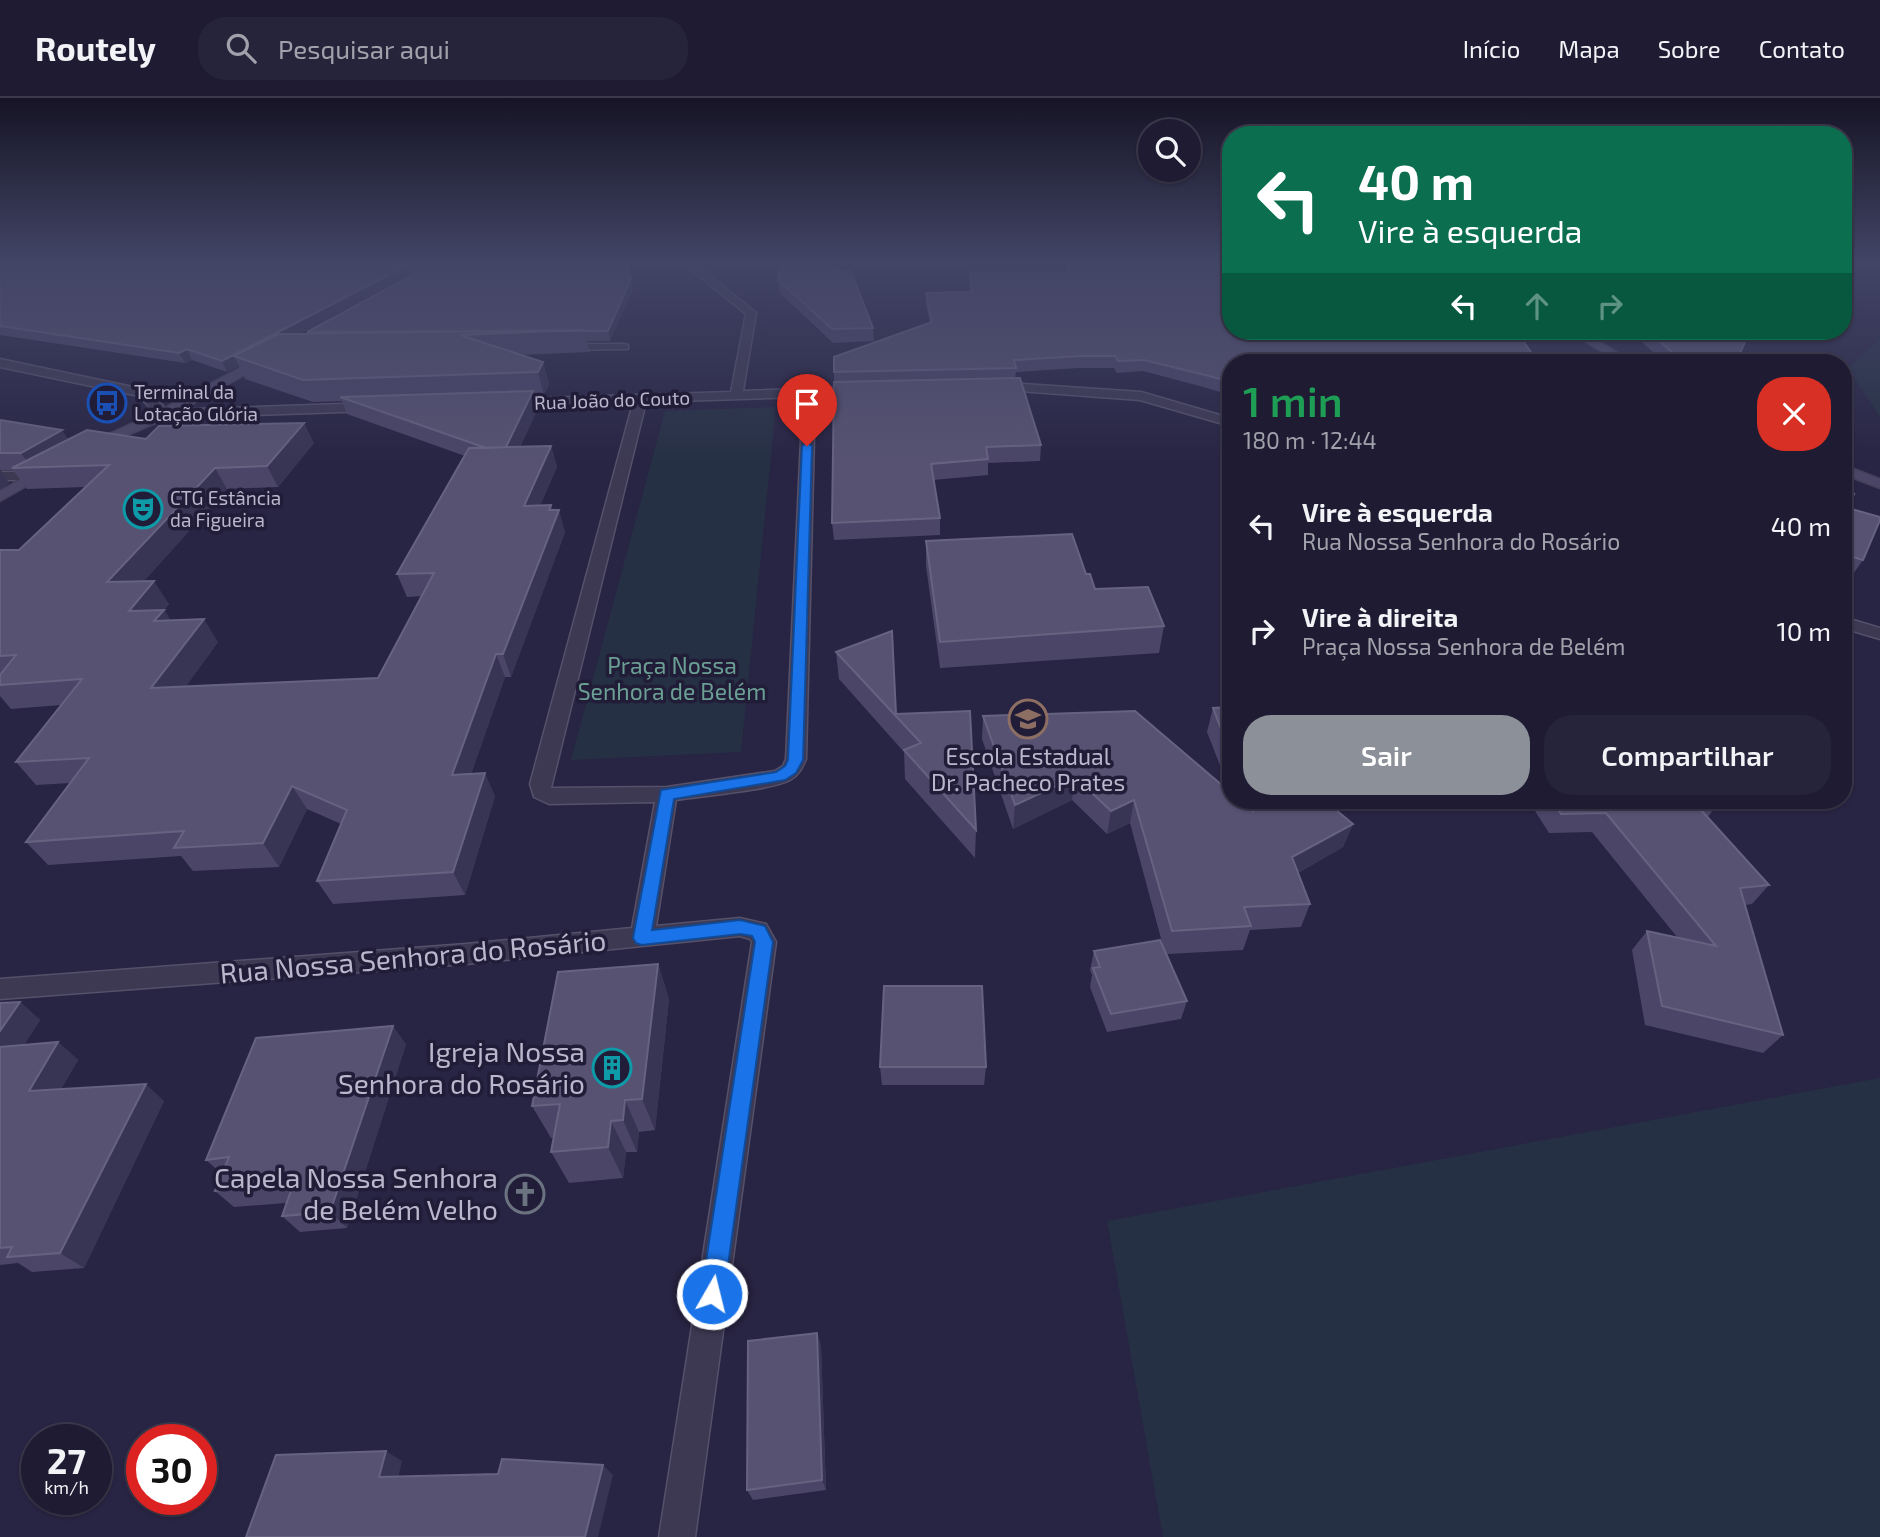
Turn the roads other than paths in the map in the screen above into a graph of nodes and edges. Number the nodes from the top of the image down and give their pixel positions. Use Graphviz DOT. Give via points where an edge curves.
graph roads {
  1 [pos="748,329"];
  2 [pos="1589,340"];
  3 [pos="543,347"];
  4 [pos="624,347"];
  5 [pos="1613,354"];
  6 [pos="274,355"];
  7 [pos="0,363"];
  8 [pos="987,386"];
  9 [pos="877,391"];
  10 [pos="808,394"];
  11 [pos="736,396"];
  12 [pos="640,399"];
  13 [pos="500,403"];
  14 [pos="388,407"];
  15 [pos="164,414"];
  16 [pos="1222,420"];
  17 [pos="78,452"];
  18 [pos="55,464"];
  19 [pos="1852,473"];
  20 [pos="0,476"];
  21 [pos="33,476"];
  22 [pos="1880,484"];
  23 [pos="0,497"];
  24 [pos="1852,625"];
  25 [pos="1880,634"];
  26 [pos="667,794"];
  27 [pos="642,938"];
  28 [pos="0,989"];
  29 [pos="677,1537"];
  1 -- 11 [label="street"];
  2 -- 5 [label="main road"];
  3 -- 4 [label="street"];
  6 -- 15 [label="main road"];
  7 -- 15 [label="street" via="143,393"];
  8 -- 16 [label="street" via="1141,396"];
  9 -- 10 [label="street, Rua João do Couto"];
  10 -- 11 [label="street, Rua João do Couto"];
  10 -- 26 [label="street" via="796,760 780,777"];
  11 -- 12 [label="street, Rua João do Couto"];
  12 -- 13 [label="street, Rua João do Couto"];
  12 -- 26 [label="street" via="540,784 541,792 549,797"];
  14 -- 15 [label="street"];
  15 -- 17 [label="main road"];
  18 -- 21 [label="main road"];
  19 -- 22 [label="main road"];
  20 -- 21 [label="street"];
  21 -- 23 [label="main road"];
  24 -- 25 [label="street"];
  26 -- 27 [label="street"];
  27 -- 28 [label="street, Rua Nossa Senhora do Rosário"];
  27 -- 29 [label="street, Rua Nossa Senhora do Rosário" via="740,927 758,931 764,942"];
}
